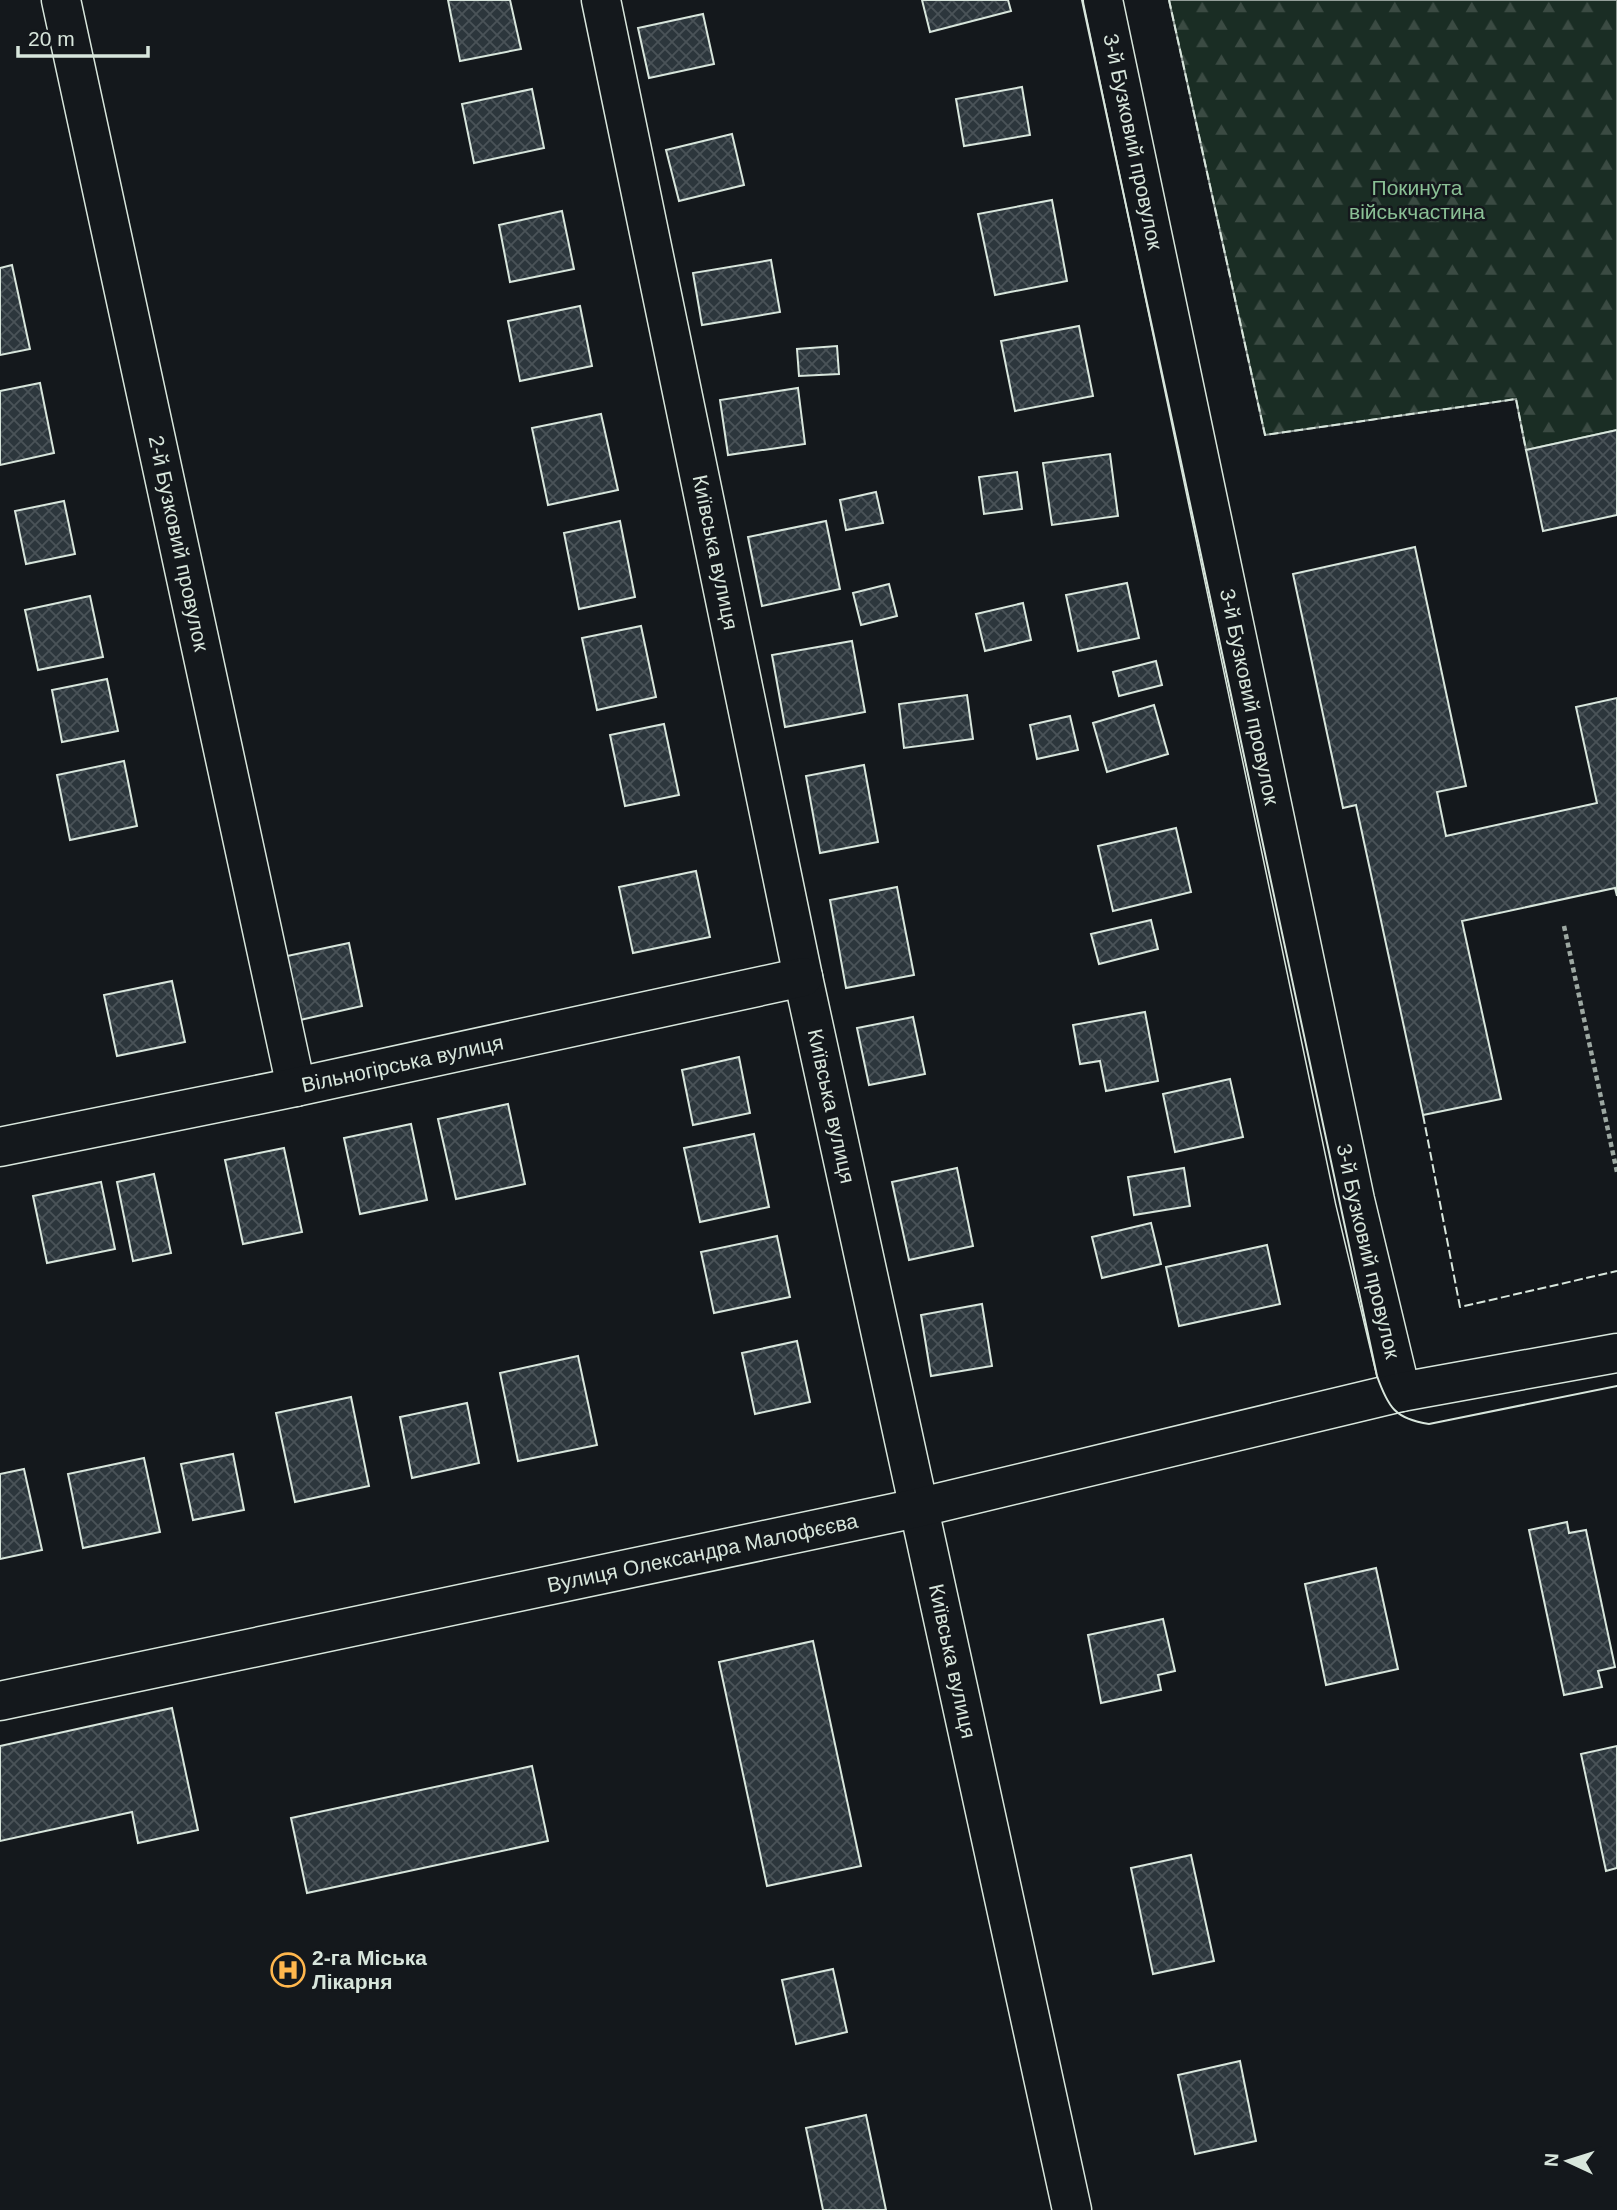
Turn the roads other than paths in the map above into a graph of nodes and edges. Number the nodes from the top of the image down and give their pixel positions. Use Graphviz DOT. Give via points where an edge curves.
graph roads {
  1 [pos="61,0"];
  2 [pos="601,0"];
  3 [pos="1103,0"];
  4 [pos="803,976"];
  5 [pos="296,1087"];
  6 [pos="0,1147"];
  7 [pos="1617,1353"];
  8 [pos="1401,1392"];
  9 [pos="917,1508"];
  10 [pos="0,1701"];
  11 [pos="1072,2210"];
  1 -- 5 [label="street, 2-й Бузковий провулок"];
  2 -- 4 [label="street, Київська вулиця"];
  3 -- 8 [label="street, 3-й Бузковий провулок" via="1352,1186"];
  4 -- 5 [label="street, Вільногірська вулиця"];
  4 -- 9 [label="street, Київська вулиця"];
  5 -- 6 [label="street, Вільногірська вулиця"];
  7 -- 8 [label="street"];
  8 -- 9 [label="street, Вулиця Олександра Малофєєва"];
  9 -- 10 [label="street, Вулиця Олександра Малофєєва"];
  9 -- 11 [label="street, Київська вулиця"];
}
